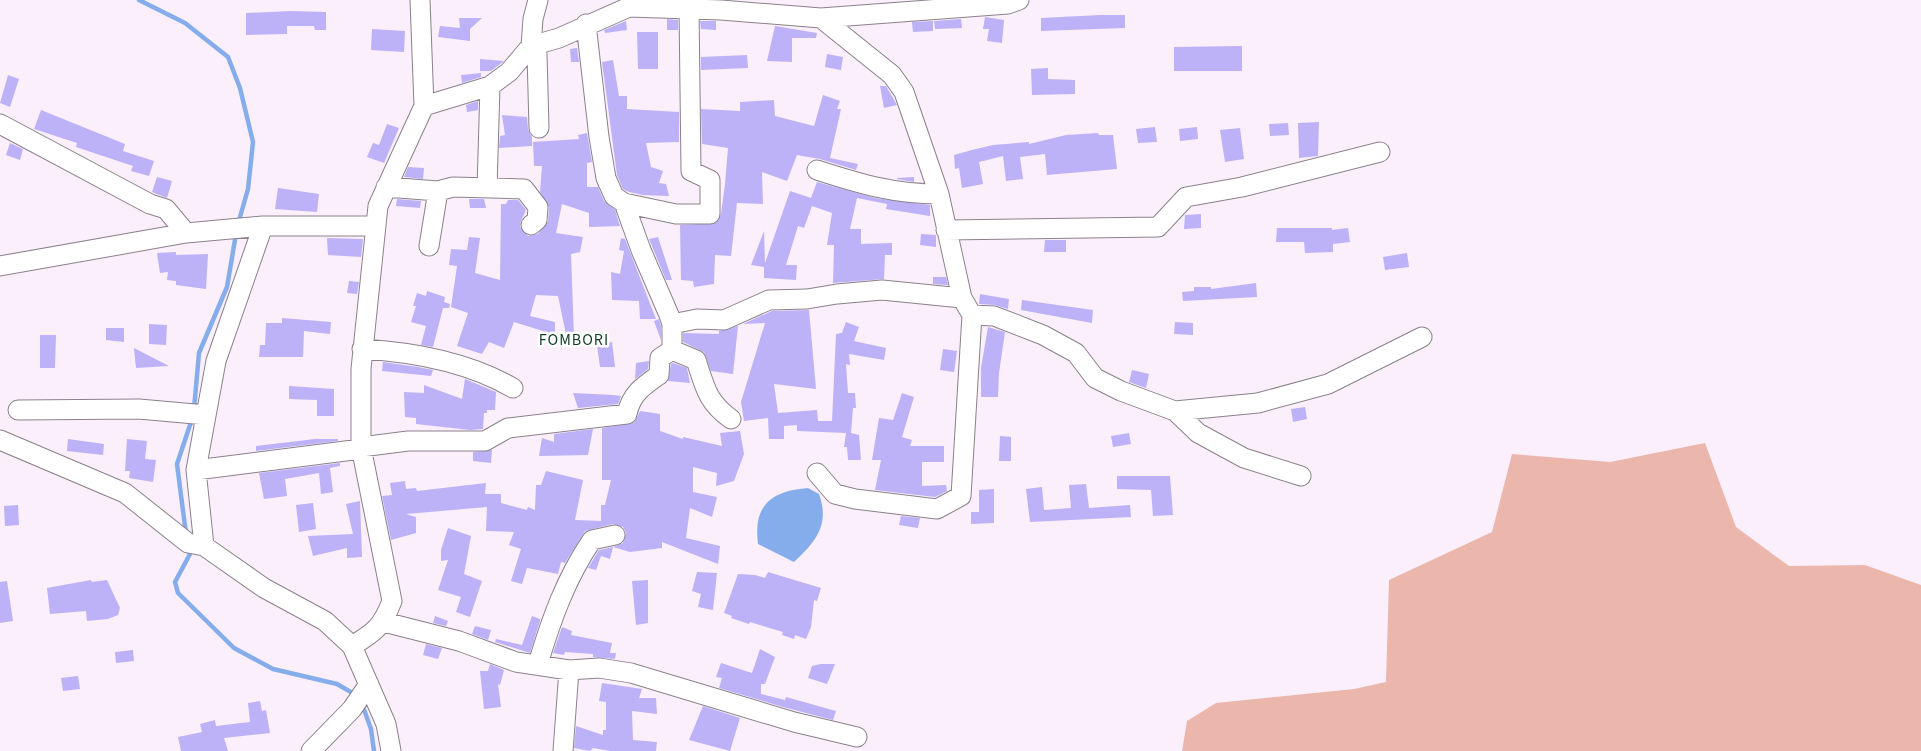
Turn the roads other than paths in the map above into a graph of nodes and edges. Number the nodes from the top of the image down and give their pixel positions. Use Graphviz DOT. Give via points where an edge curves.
graph roads {
  1 [pos="420,0"];
  2 [pos="538,0"];
  3 [pos="1019,0"];
  4 [pos="686,4"];
  5 [pos="822,18"];
  6 [pos="586,24"];
  7 [pos="531,46"];
  8 [pos="490,86"];
  9 [pos="424,106"];
  10 [pos="0,124"];
  11 [pos="539,128"];
  12 [pos="1380,152"];
  13 [pos="817,170"];
  14 [pos="386,186"];
  15 [pos="487,188"];
  16 [pos="438,191"];
  17 [pos="939,194"];
  18 [pos="624,203"];
  19 [pos="531,225"];
  20 [pos="263,226"];
  21 [pos="376,226"];
  22 [pos="946,230"];
  23 [pos="186,233"];
  24 [pos="429,246"];
  25 [pos="0,266"];
  26 [pos="962,298"];
  27 [pos="972,314"];
  28 [pos="672,324"];
  29 [pos="1422,337"];
  30 [pos="362,349"];
  31 [pos="672,350"];
  32 [pos="512,388"];
  33 [pos="18,410"];
  34 [pos="1175,411"];
  35 [pos="206,415"];
  36 [pos="731,419"];
  37 [pos="0,440"];
  38 [pos="361,448"];
  39 [pos="196,470"];
  40 [pos="817,472"];
  41 [pos="1301,476"];
  42 [pos="615,535"];
  43 [pos="204,546"];
  44 [pos="384,622"];
  45 [pos="352,646"];
  46 [pos="538,664"];
  47 [pos="569,670"];
  48 [pos="369,684"];
  49 [pos="857,737"];
  50 [pos="311,751"];
  51 [pos="391,751"];
  52 [pos="563,751"];
  1 -- 9 [label="street"];
  2 -- 7 [label="street"];
  3 -- 5 [label="street" via="1008,4"];
  4 -- 5 [label="street"];
  4 -- 6 [label="street" via="629,7"];
  4 -- 18 [label="street" via="691,171 710,180 710,214 676,214"];
  5 -- 17 [label="street" via="892,75 900,86"];
  6 -- 7 [label="street" via="560,38"];
  6 -- 18 [label="street" via="606,178 614,196"];
  7 -- 8 [label="street" via="509,72"];
  7 -- 11 [label="street" via="537,54"];
  8 -- 9 [label="street"];
  8 -- 15 [label="street"];
  9 -- 14 [label="street"];
  10 -- 23 [label="street" via="150,204 166,209"];
  12 -- 22 [label="street" via="1242,188 1186,197 1158,227"];
  13 -- 17 [label="street" via="865,186 906,194"];
  14 -- 16 [label="street"];
  14 -- 21 [label="street" via="378,206"];
  15 -- 16 [label="street" via="453,187"];
  15 -- 19 [label="street" via="524,189 538,207 538,220"];
  16 -- 24 [label="street"];
  17 -- 22 [label="street"];
  18 -- 28 [label="street"];
  20 -- 21 [label="street"];
  20 -- 23 [label="street"];
  20 -- 35 [label="street" via="216,361"];
  21 -- 30 [label="street"];
  22 -- 26 [label="street"];
  23 -- 25 [label="street"];
  26 -- 27 [label="street"];
  26 -- 28 [label="street" via="882,290 769,300 724,320 697,319"];
  27 -- 34 [label="street" via="994,316 1043,335 1076,353 1095,378"];
  27 -- 40 [label="street" via="961,496 937,509 855,499 835,494"];
  28 -- 31 [label="street"];
  29 -- 34 [label="street" via="1328,384 1258,403"];
  30 -- 32 [label="street" via="395,351 457,364"];
  30 -- 38 [label="street"];
  31 -- 36 [label="street" via="696,360 708,396 716,408"];
  31 -- 38 [label="street" via="660,358 660,375 630,400 627,414 508,428 485,441 408,441"];
  33 -- 35 [label="street" via="139,409"];
  34 -- 41 [label="street" via="1198,433 1244,458"];
  35 -- 39 [label="street"];
  37 -- 43 [label="street" via="125,492 188,543"];
  38 -- 39 [label="street"];
  38 -- 44 [label="street" via="392,601"];
  39 -- 43 [label="street"];
  42 -- 46 [label="street" via="592,540 582,554 549,626"];
  43 -- 45 [label="street" via="264,588 325,621"];
  44 -- 45 [label="street" via="374,633"];
  44 -- 46 [label="street" via="459,641 516,662"];
  45 -- 48 [label="street"];
  46 -- 47 [label="street"];
  47 -- 49 [label="street" via="599,668 631,673 794,722"];
  47 -- 52 [label="street"];
  48 -- 50 [label="street" via="352,709"];
  48 -- 51 [label="street" via="386,724"];
}
